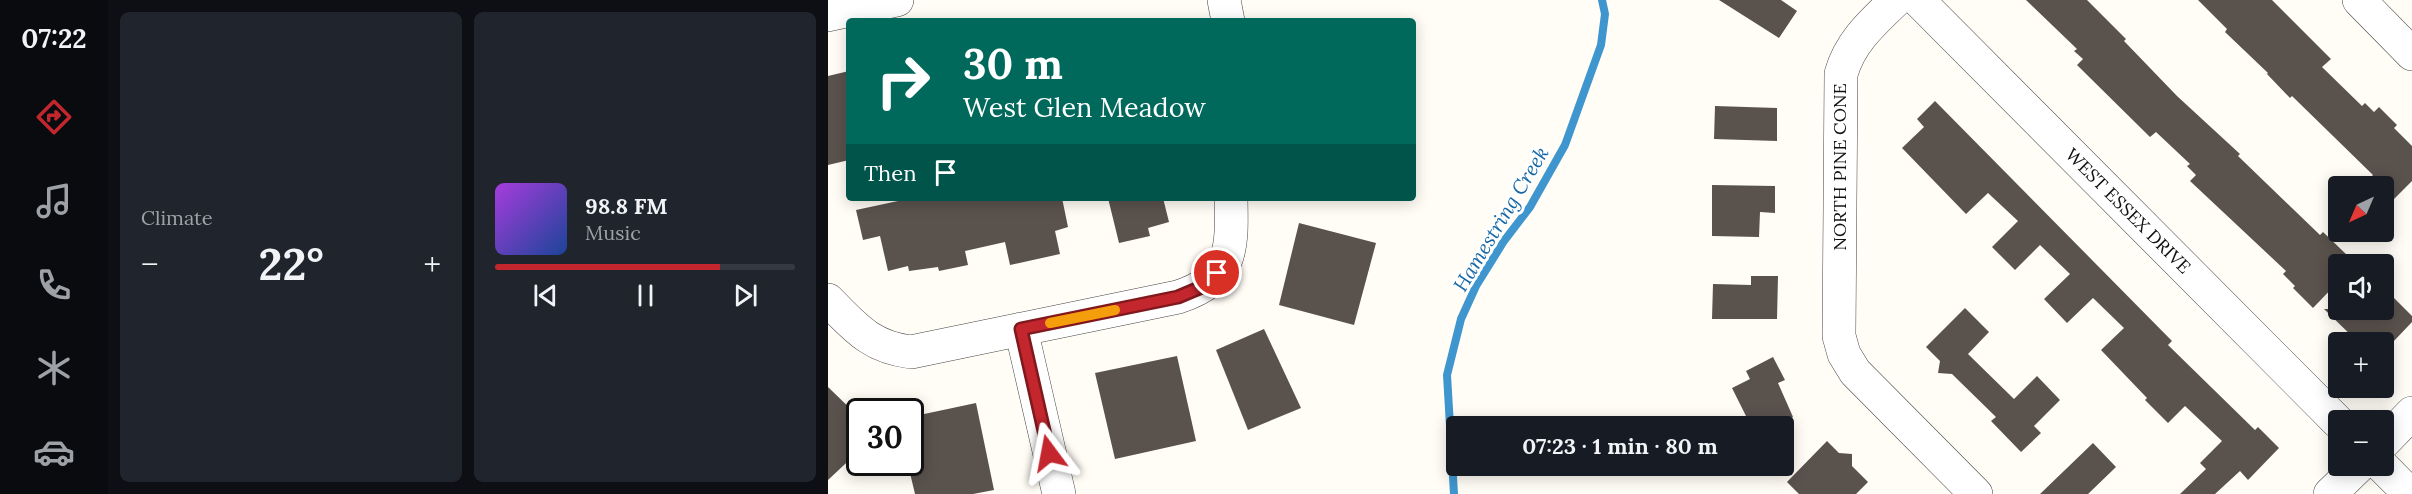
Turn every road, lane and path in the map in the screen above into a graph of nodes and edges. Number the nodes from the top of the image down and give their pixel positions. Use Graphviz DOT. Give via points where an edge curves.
graph roads {
  1 [pos="897,0"];
  2 [pos="1224,0"];
  3 [pos="1896,0"];
  4 [pos="1918,0"];
  5 [pos="2359,0"];
  6 [pos="828,15"];
  7 [pos="1227,18"];
  8 [pos="2412,54"];
  9 [pos="1231,201"];
  10 [pos="828,300"];
  11 [pos="1021,329"];
  12 [pos="2328,412"];
  13 [pos="2412,413"];
  14 [pos="2394,432"];
  15 [pos="2349,476"];
  16 [pos="2392,476"];
  17 [pos="1059,494"];
  18 [pos="1976,494"];
  19 [pos="2330,494"];
  20 [pos="2410,494"];
  1 -- 6 [label="street"];
  2 -- 7 [label="street"];
  3 -- 18 [label="street, NORTH PINE CONE" via="1852,45 1840,74 1839,336 1855,372"];
  4 -- 12 [label="street, WEST ESSEX DRIVE"];
  5 -- 8 [label="street"];
  9 -- 11 [label="street" via="1232,244 1227,259 1204,286 1178,297"];
  10 -- 11 [label="street" via="861,333 892,350 911,352"];
  11 -- 17 [label="street"];
  13 -- 14 [label="street"];
  15 -- 19 [label="street"];
  16 -- 20 [label="street"];
}
